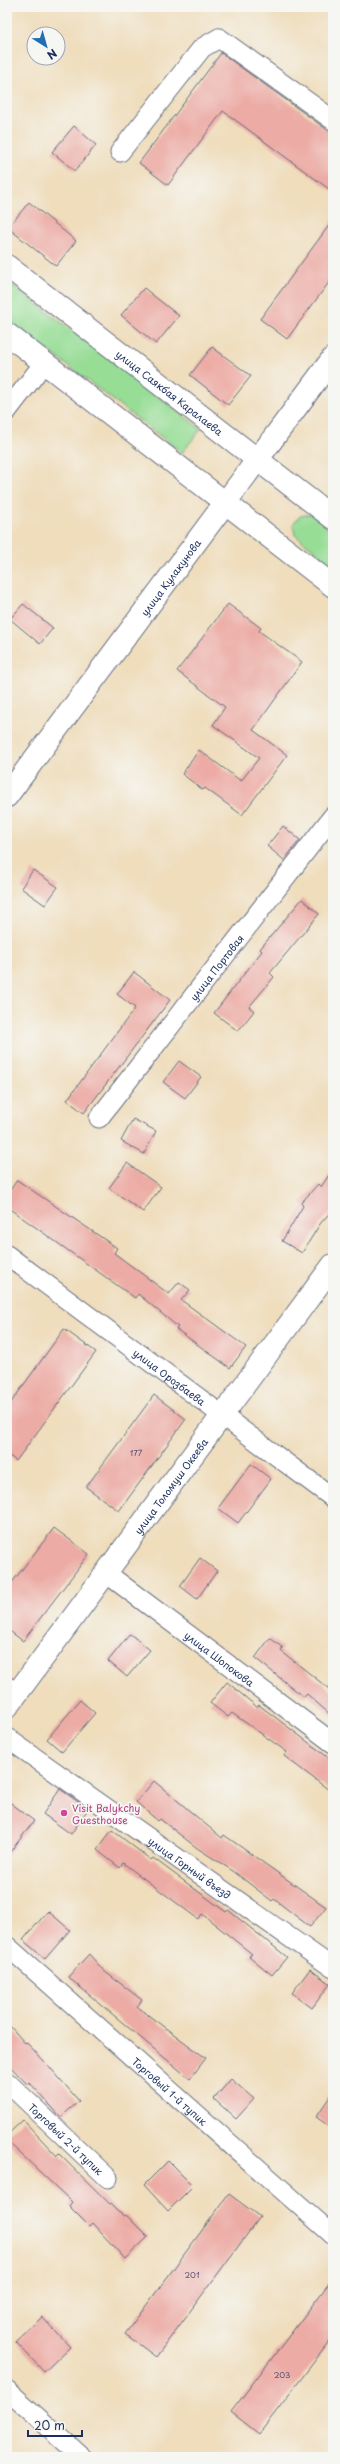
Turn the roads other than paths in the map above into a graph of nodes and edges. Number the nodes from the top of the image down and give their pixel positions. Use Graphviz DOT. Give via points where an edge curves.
graph roads {
  1 [pos="333,120"];
  2 [pos="120,152"];
  3 [pos="7,266"];
  4 [pos="7,334"];
  5 [pos="333,358"];
  6 [pos="44,363"];
  7 [pos="7,412"];
  8 [pos="257,460"];
  9 [pos="225,503"];
  10 [pos="333,518"];
  11 [pos="333,586"];
  12 [pos="7,796"];
  13 [pos="333,816"];
  14 [pos="99,1118"];
  15 [pos="7,1255"];
  16 [pos="333,1265"];
  17 [pos="222,1415"];
  18 [pos="333,1498"];
  19 [pos="106,1573"];
  20 [pos="11,1693"];
  21 [pos="7,1738"];
  22 [pos="333,1743"];
  23 [pos="7,1946"];
  24 [pos="333,1968"];
  25 [pos="7,2082"];
  26 [pos="108,2178"];
  27 [pos="333,2235"];
  28 [pos="7,2390"];
  29 [pos="82,2457"];
  1 -- 2 [label="street" via="219,38 202,48"];
  3 -- 8 [label="street, улица Саякбая Каралаева"];
  4 -- 6 [label="street"];
  5 -- 8 [label="street, улица Кулакунова"];
  6 -- 7 [label="street"];
  6 -- 9 [label="street"];
  8 -- 9 [label="street, улица Кулакунова"];
  8 -- 10 [label="street, улица Саякбая Каралаева"];
  9 -- 11 [label="street"];
  9 -- 12 [label="street, улица Кулакунова"];
  13 -- 14 [label="street, улица Портовая"];
  15 -- 17 [label="street, улица Орозбаева"];
  16 -- 17 [label="street, улица Толомуш Океева"];
  17 -- 18 [label="street, улица Орозбаева"];
  17 -- 19 [label="street, улица Толомуш Океева"];
  19 -- 20 [label="street, улица Толомуш Океева"];
  19 -- 22 [label="street, улица Шопокова"];
  21 -- 24 [label="street, улица Горный въезд"];
  23 -- 27 [label="street, Торговый 1-й тупик"];
  25 -- 26 [label="street, Торговый 2-й тупик"];
  28 -- 29 [label="street"];
}
